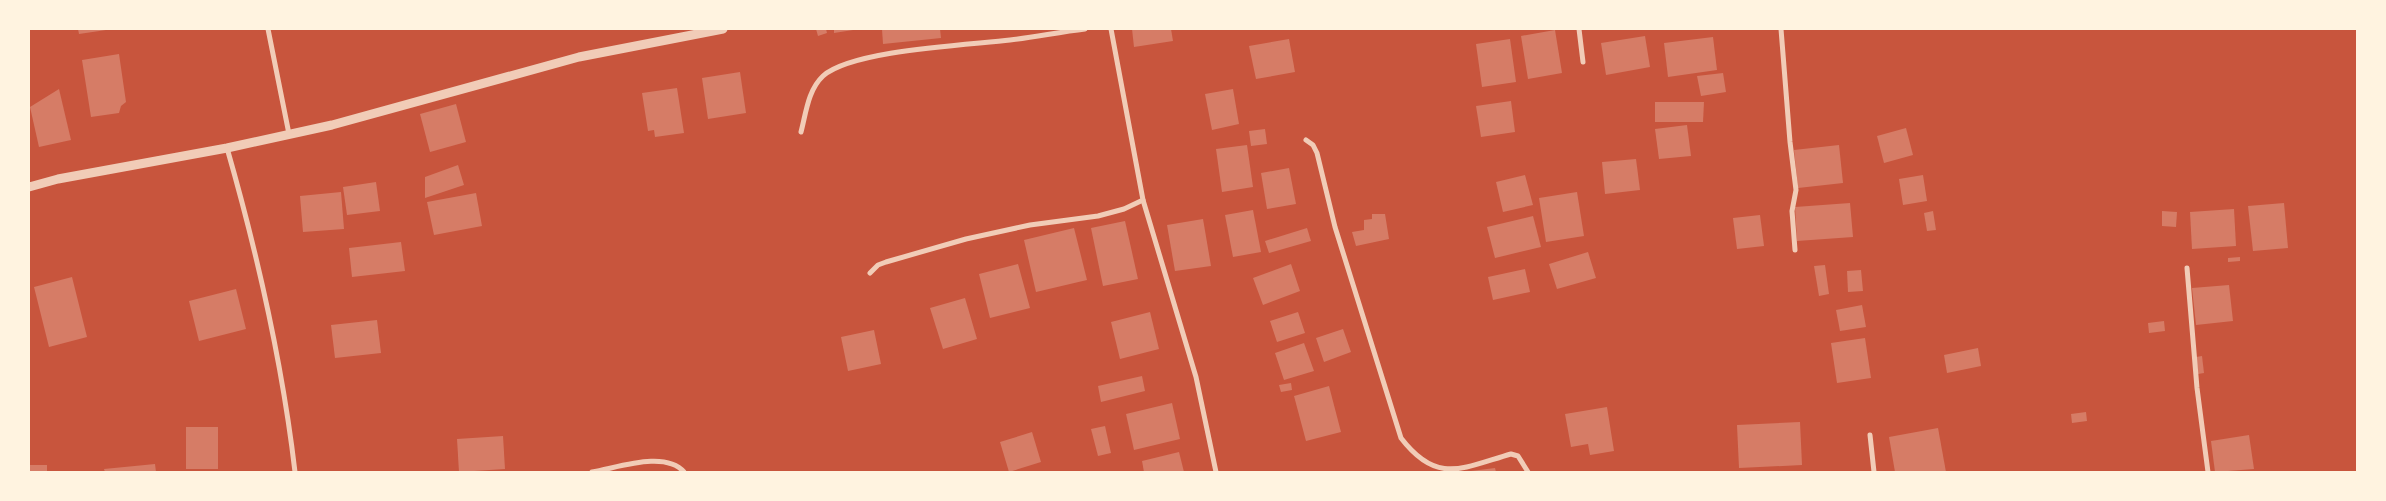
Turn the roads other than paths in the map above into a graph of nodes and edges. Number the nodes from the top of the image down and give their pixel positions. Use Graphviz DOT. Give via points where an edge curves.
graph roads {
  1 [pos="268,29"];
  2 [pos="723,29"];
  3 [pos="1085,29"];
  4 [pos="1111,29"];
  5 [pos="1579,29"];
  6 [pos="1781,29"];
  7 [pos="1583,62"];
  8 [pos="801,132"];
  9 [pos="289,134"];
  10 [pos="1306,140"];
  11 [pos="227,148"];
  12 [pos="29,187"];
  13 [pos="1143,200"];
  14 [pos="1795,250"];
  15 [pos="2187,268"];
  16 [pos="870,273"];
  17 [pos="1870,435"];
  18 [pos="295,472"];
  19 [pos="592,472"];
  20 [pos="684,472"];
  21 [pos="1216,472"];
  22 [pos="1528,472"];
  23 [pos="1874,472"];
  24 [pos="2208,472"];
  1 -- 9 [label="street"];
  2 -- 9 [label="street" via="579,57"];
  3 -- 8 [label="street" via="878,56 844,66 826,74 816,83"];
  4 -- 13 [label="street"];
  5 -- 7 [label="street"];
  6 -- 14 [label="street" via="1796,190 1792,212"];
  9 -- 11 [label="street"];
  10 -- 22 [label="street" via="1317,153 1335,227 1401,438 1425,463 1436,468 1448,470 1511,454 1518,456"];
  11 -- 12 [label="street"];
  11 -- 18 [label="street" via="266,292 286,397"];
  13 -- 16 [label="street" via="1098,216 966,239 886,262"];
  13 -- 21 [label="street" via="1196,377"];
  15 -- 24 [label="street"];
  17 -- 23 [label="street"];
  19 -- 20 [label="street" via="659,460 673,463"];
}
